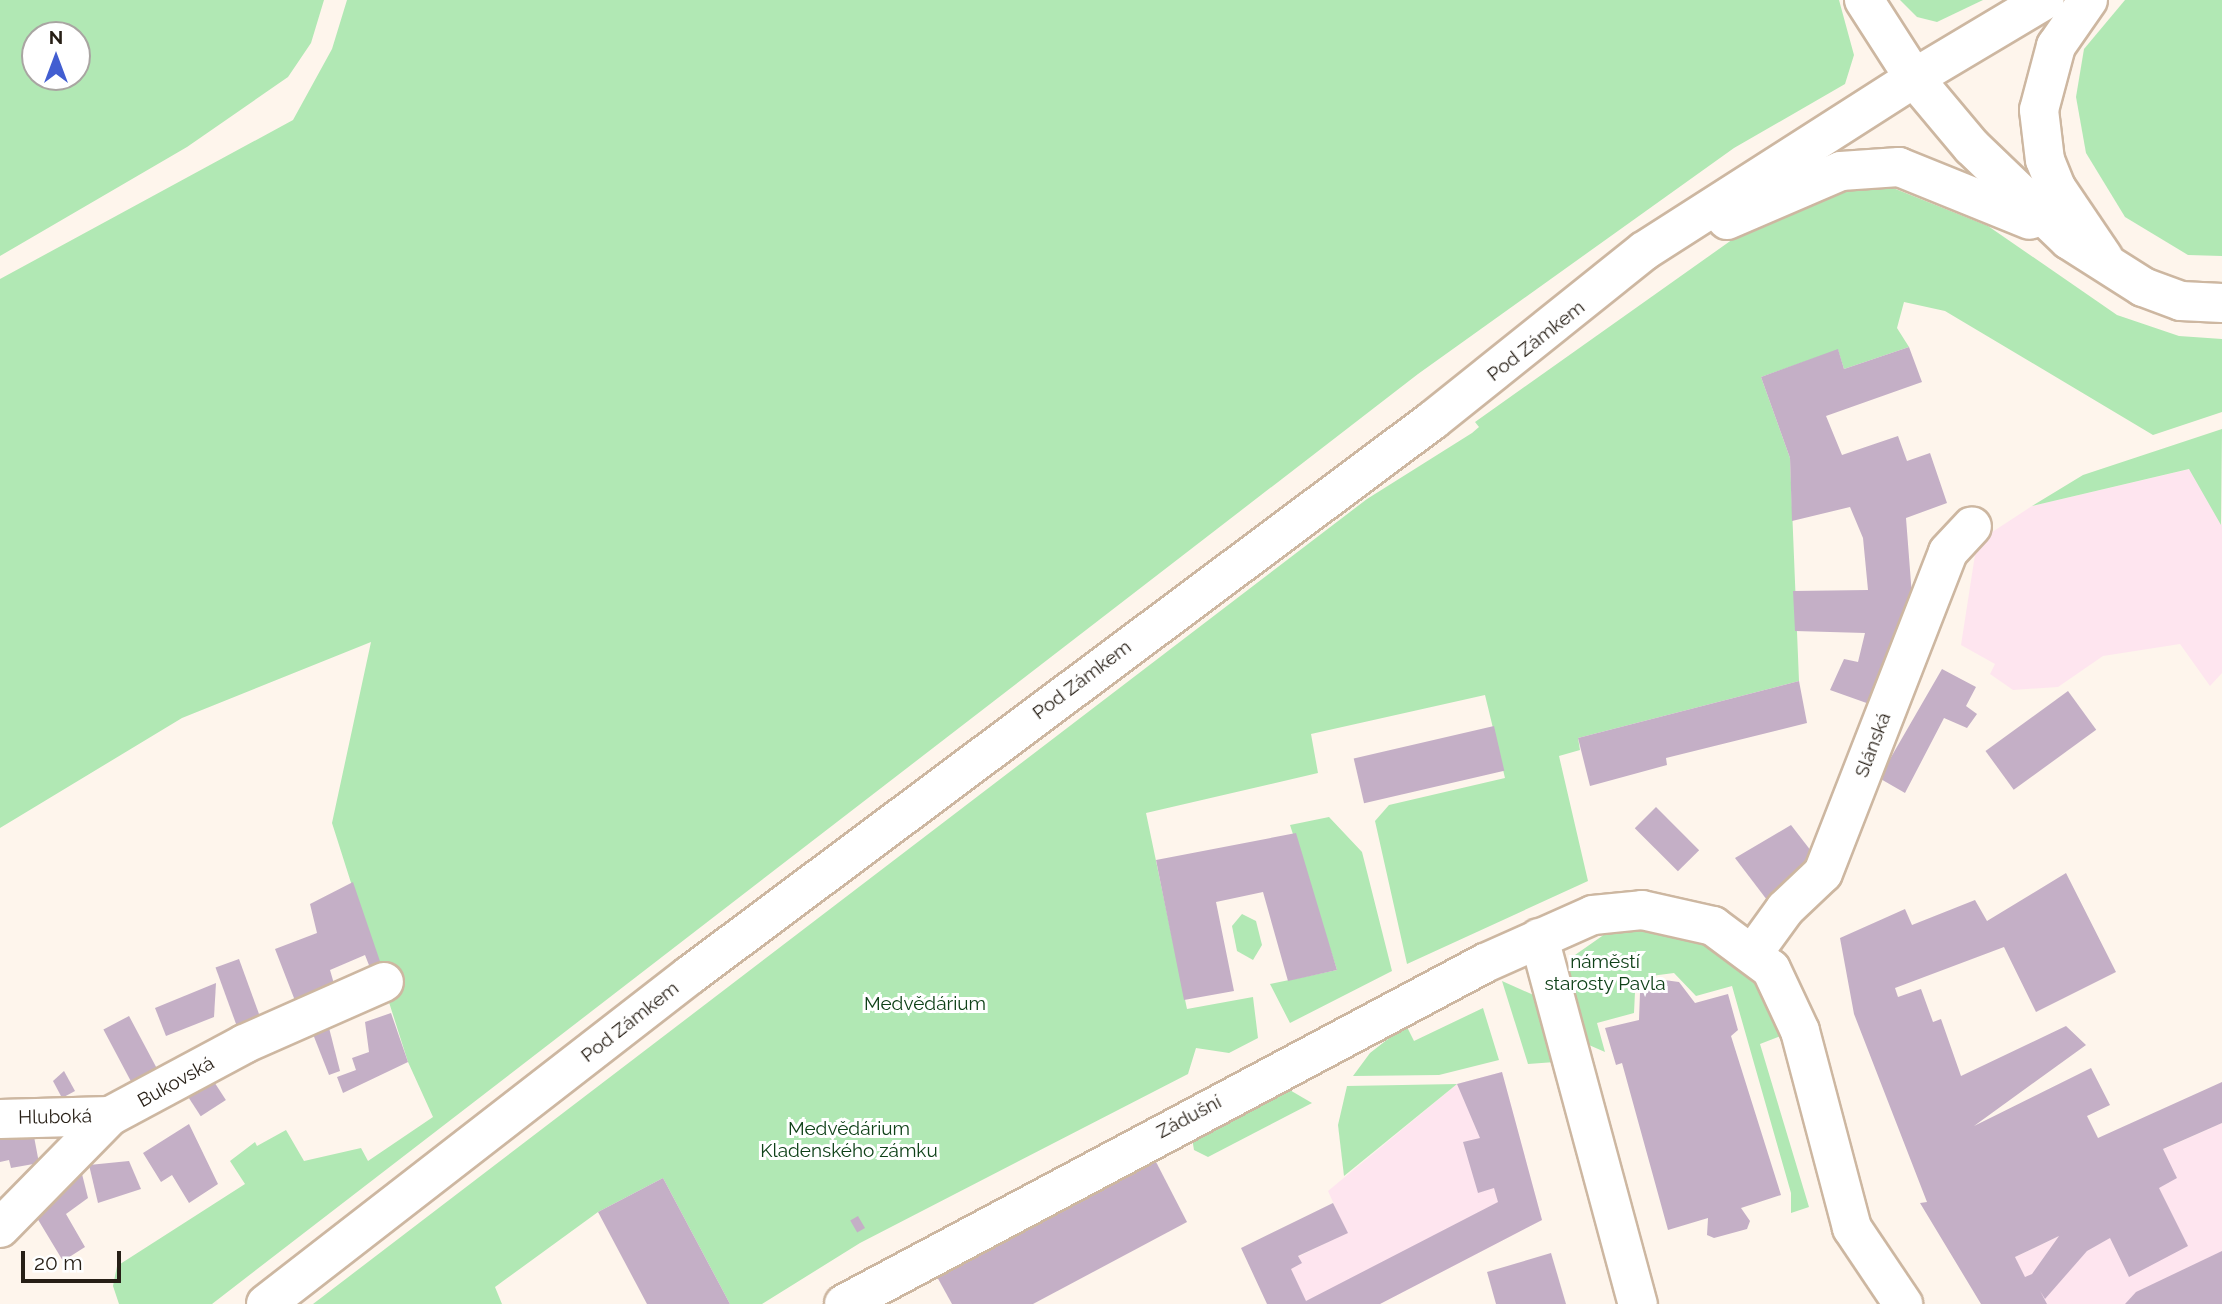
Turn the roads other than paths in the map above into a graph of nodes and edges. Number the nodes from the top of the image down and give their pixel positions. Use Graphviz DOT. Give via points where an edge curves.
graph roads {
  1 [pos="1864,0"];
  2 [pos="2045,0"];
  3 [pos="2088,0"];
  4 [pos="1914,78"];
  5 [pos="2069,240"];
  6 [pos="2113,270"];
  7 [pos="2222,303"];
  8 [pos="1578,310"];
  9 [pos="1972,526"];
  10 [pos="1539,938"];
  11 [pos="1754,952"];
  12 [pos="384,982"];
  13 [pos="110,1116"];
  14 [pos="0,1119"];
  15 [pos="0,1228"];
  16 [pos="265,1304"];
  17 [pos="844,1304"];
  18 [pos="1638,1304"];
  19 [pos="1903,1304"];
  1 -- 4 [label="street"];
  2 -- 4 [label="street, Pod Zámkem"];
  3 -- 6 [label="street" via="2048,65 2041,139 2071,215"];
  4 -- 5 [label="street" via="1972,147"];
  4 -- 8 [label="street, Pod Zámkem" via="1644,251"];
  5 -- 6 [label="street"];
  5 -- 8 [label="street" via="1938,178 1899,167 1841,171 1727,219"];
  6 -- 7 [label="street" via="2181,301"];
  8 -- 16 [label="street, Pod Zámkem" via="690,975"];
  9 -- 11 [label="street, Slánská" via="1948,552 1823,873 1785,909"];
  10 -- 11 [label="street" via="1593,915 1642,910 1690,918"];
  10 -- 17 [label="street, Zádušní" via="1329,1043"];
  10 -- 18 [label="street"];
  11 -- 19 [label="street" via="1785,992 1800,1031 1853,1228"];
  12 -- 13 [label="street, Bukovská" via="244,1044"];
  13 -- 14 [label="street, Hluboká"];
  13 -- 15 [label="street, Bukovská"];
}
